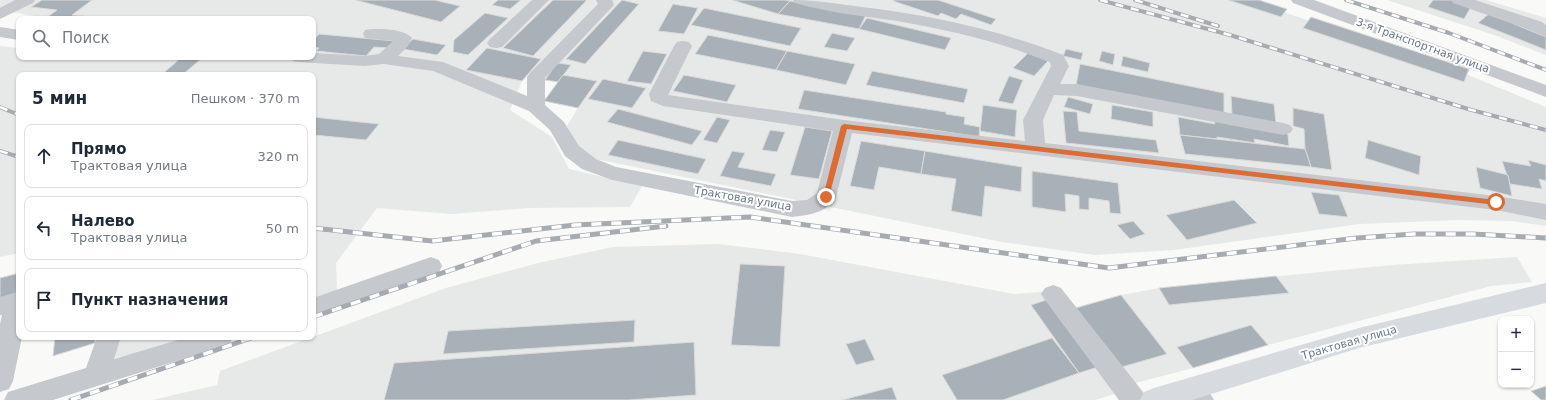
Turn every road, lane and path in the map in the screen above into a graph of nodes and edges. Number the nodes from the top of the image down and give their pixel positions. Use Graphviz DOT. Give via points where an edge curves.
graph roads {
  1 [pos="27,0"];
  2 [pos="541,0"];
  3 [pos="604,0"];
  4 [pos="801,0"];
  5 [pos="1299,0"];
  6 [pos="1458,0"];
  7 [pos="1499,0"];
  8 [pos="0,14"];
  9 [pos="1546,14"];
  10 [pos="0,32"];
  11 [pos="1546,32"];
  12 [pos="371,34"];
  13 [pos="16,35"];
  14 [pos="496,44"];
  15 [pos="683,46"];
  16 [pos="316,58"];
  17 [pos="384,59"];
  18 [pos="1048,89"];
  19 [pos="1546,91"];
  20 [pos="536,107"];
  21 [pos="844,126"];
  22 [pos="1282,129"];
  23 [pos="1036,149"];
  24 [pos="1546,212"];
  25 [pos="431,266"];
  26 [pos="1546,293"];
  27 [pos="1053,294"];
  28 [pos="16,301"];
  29 [pos="16,305"];
  30 [pos="0,306"];
  31 [pos="316,307"];
  32 [pos="7,337"];
  33 [pos="108,340"];
  34 [pos="211,340"];
  35 [pos="96,375"];
  36 [pos="0,381"];
  37 [pos="1197,394"];
  38 [pos="17,400"];
  39 [pos="1134,400"];
  40 [pos="1154,400"];
  1 -- 8 [label="street"];
  2 -- 14 [label="street"];
  3 -- 20 [label="street" via="606,5 536,76"];
  4 -- 18 [label="street" via="923,20 1047,55 1057,59 1060,66"];
  5 -- 19 [label="street, 3-я Транспортная улица"];
  6 -- 11 [label="street" via="1536,26"];
  7 -- 9 [label="street"];
  10 -- 13 [label="street"];
  12 -- 17 [label="street" via="403,38"];
  15 -- 21 [label="street" via="658,94 663,100"];
  16 -- 17 [label="street, Трактовая улица" via="364,61"];
  17 -- 20 [label="street, Трактовая улица" via="437,66"];
  18 -- 22 [label="street" via="1077,90"];
  18 -- 23 [label="street" via="1033,120"];
  20 -- 21 [label="street, Трактовая улица" via="557,126 572,151 589,164 612,173 792,209 812,206 826,197"];
  21 -- 23 [label="street"];
  23 -- 24 [label="street" via="1496,202"];
  25 -- 31 [label="street"];
  26 -- 37 [label="main road, Трактовая улица" via="1359,338"];
  27 -- 39 [label="street"];
  28 -- 30 [label="street"];
  29 -- 32 [label="street"];
  32 -- 36 [label="street"];
  33 -- 35 [label="street"];
  34 -- 35 [label="street"];
  35 -- 38 [label="street"];
  37 -- 40 [label="main road, Трактовая улица"];
}
